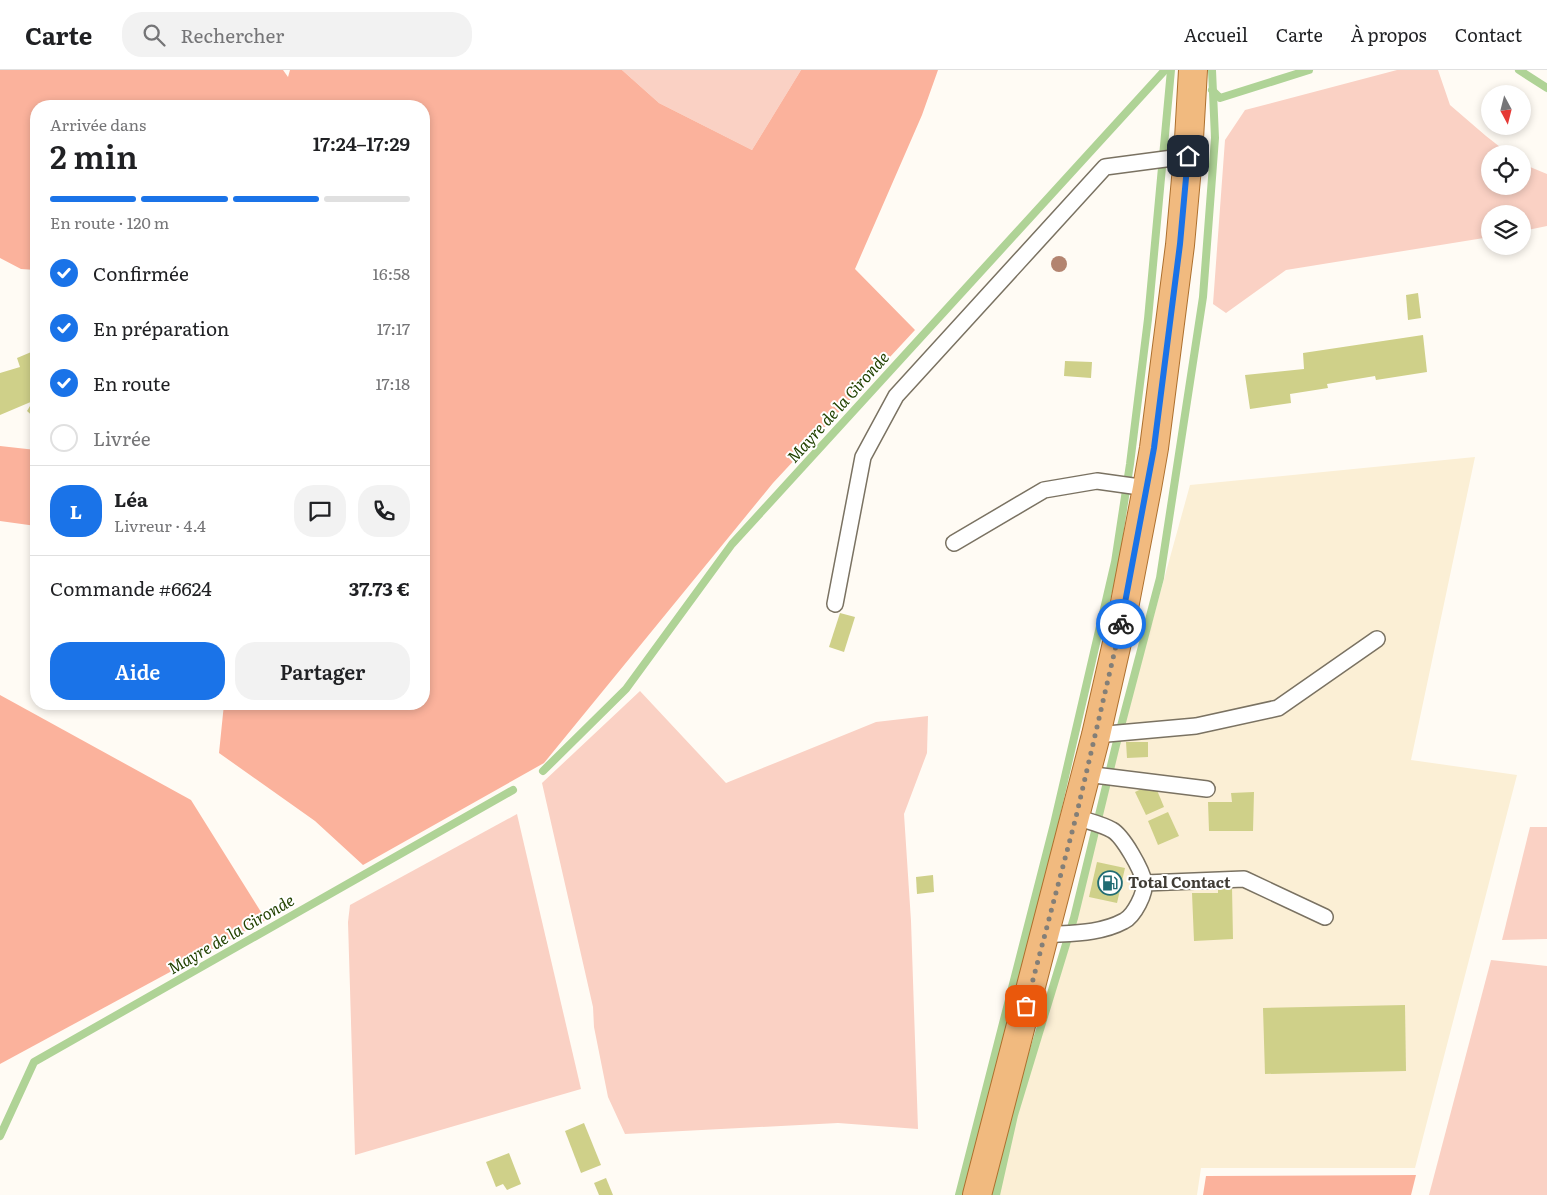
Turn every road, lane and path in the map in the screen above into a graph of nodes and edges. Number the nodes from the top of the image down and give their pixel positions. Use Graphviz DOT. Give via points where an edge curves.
graph roads {
  1 [pos="1193,70"];
  2 [pos="1188,156"];
  3 [pos="1147,488"];
  4 [pos="954,543"];
  5 [pos="835,604"];
  6 [pos="1377,639"];
  7 [pos="1096,735"];
  8 [pos="1086,774"];
  9 [pos="1207,789"];
  10 [pos="1076,817"];
  11 [pos="1144,883"];
  12 [pos="1325,917"];
  13 [pos="1045,935"];
  14 [pos="977,1195"];
  1 -- 2 [label="main road"];
  2 -- 3 [label="main road" via="1180,244"];
  2 -- 5 [label="lane" via="1105,167 896,396 862,457"];
  3 -- 4 [label="lane" via="1098,481 1044,490"];
  3 -- 7 [label="main road"];
  6 -- 7 [label="lane" via="1278,708 1196,726"];
  7 -- 8 [label="main road"];
  8 -- 9 [label="lane"];
  8 -- 10 [label="main road"];
  10 -- 11 [label="lane" via="1114,830 1130,852"];
  10 -- 13 [label="main road"];
  11 -- 12 [label="lane" via="1244,878"];
  11 -- 13 [label="lane" via="1138,908 1125,921 1099,931"];
  13 -- 14 [label="main road"];
}
